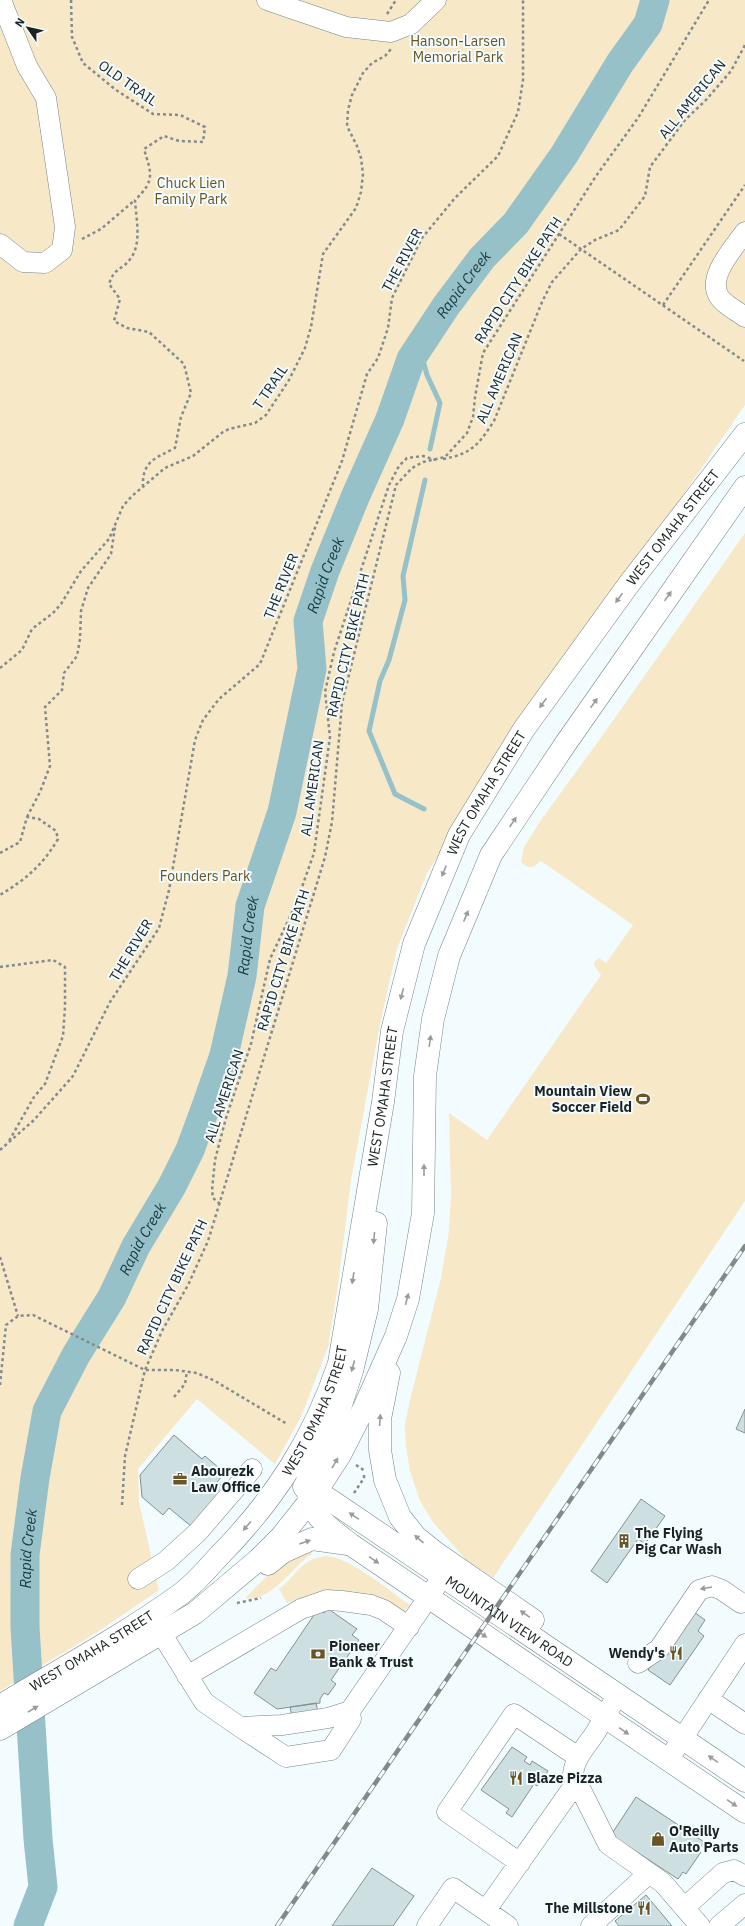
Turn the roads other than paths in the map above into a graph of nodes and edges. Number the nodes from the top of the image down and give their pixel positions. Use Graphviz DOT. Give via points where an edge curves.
graph roads {
  1 [pos="1,0"];
  2 [pos="267,0"];
  3 [pos="436,0"];
  4 [pos="745,232"];
  5 [pos="0,244"];
  6 [pos="745,317"];
  7 [pos="745,434"];
  8 [pos="745,487"];
  9 [pos="383,1102"];
  10 [pos="396,1336"];
  11 [pos="252,1469"];
  12 [pos="311,1493"];
  13 [pos="269,1500"];
  14 [pos="350,1544"];
  15 [pos="443,1576"];
  16 [pos="138,1579"];
  17 [pos="430,1598"];
  18 [pos="741,1603"];
  19 [pos="195,1613"];
  20 [pos="149,1615"];
  21 [pos="409,1627"];
  22 [pos="161,1633"];
  23 [pos="121,1644"];
  24 [pos="745,1644"];
  25 [pos="638,1663"];
  26 [pos="187,1676"];
  27 [pos="618,1694"];
  28 [pos="708,1699"];
  29 [pos="0,1706"];
  30 [pos="350,1711"];
  31 [pos="604,1717"];
  32 [pos="745,1724"];
  33 [pos="240,1727"];
  34 [pos="0,1729"];
  35 [pos="682,1738"];
  36 [pos="578,1757"];
  37 [pos="668,1760"];
  38 [pos="745,1781"];
  39 [pos="576,1783"];
  40 [pos="745,1812"];
  41 [pos="520,1863"];
  42 [pos="649,1873"];
  43 [pos="745,1876"];
  44 [pos="745,1904"];
  45 [pos="685,1907"];
  46 [pos="486,1910"];
  47 [pos="427,1926"];
  48 [pos="508,1926"];
  49 [pos="591,1926"];
  50 [pos="700,1926"];
  51 [pos="719,1926"];
  1 -- 5 [label="lane" via="27,66 46,98 65,227 62,250 45,263 22,262"];
  2 -- 3 [label="lane" via="346,27 391,32 411,24"];
  4 -- 6 [label="lane" via="717,274 715,282 719,297"];
  7 -- 9 [label="main road, WEST OMAHA STREET, one-way" via="629,584 524,729 459,835 414,944 392,1031"];
  10 -- 8 [label="main road, WEST OMAHA STREET, one-way" via="408,1299 423,1213 425,1076 433,1020 449,956 492,855 570,737"];
  9 -- 12 [label="main road, one-way" via="367,1309 339,1411 309,1468"];
  9 -- 13 [label="main road, WEST OMAHA STREET, one-way" via="339,1363 330,1391 311,1431 290,1470"];
  12 -- 10 [label="main road, WEST OMAHA STREET, one-way" via="340,1455"];
  27 -- 10 [label="main road, one-way" via="558,1637 436,1553 416,1537 400,1517 385,1480 380,1450 380,1418"];
  11 -- 16 [label="lane" via="198,1532 166,1561"];
  12 -- 13 [label="main road" via="301,1486 279,1492"];
  12 -- 14 [label="main road, MOUNTAIN VIEW ROAD" via="320,1520"];
  15 -- 12 [label="main road, MOUNTAIN VIEW ROAD, one-way"];
  12 -- 19 [label="main road, WEST OMAHA STREET" via="281,1537 233,1583"];
  13 -- 20 [label="main road, WEST OMAHA STREET, one-way" via="237,1538 179,1596"];
  14 -- 17 [label="main road, MOUNTAIN VIEW ROAD, one-way"];
  19 -- 14 [label="main road, one-way" via="209,1616 271,1561 297,1545 319,1539"];
  15 -- 17 [label="lane"];
  15 -- 27 [label="main road, MOUNTAIN VIEW ROAD"];
  17 -- 21 [label="lane"];
  17 -- 31 [label="main road, MOUNTAIN VIEW ROAD, one-way"];
  18 -- 25 [label="lane, one-way" via="712,1586 699,1590 658,1649"];
  19 -- 22 [label="main road, WEST OMAHA STREET"];
  20 -- 22 [label="lane"];
  20 -- 23 [label="main road, WEST OMAHA STREET"];
  21 -- 26 [label="lane" via="384,1610 371,1605 327,1600 301,1609"];
  21 -- 30 [label="lane"];
  22 -- 23 [label="main road, WEST OMAHA STREET"];
  22 -- 26 [label="lane"];
  23 -- 29 [label="main road, WEST OMAHA STREET"];
  34 -- 23 [label="main road, WEST OMAHA STREET, one-way"];
  24 -- 28 [label="lane"];
  26 -- 33 [label="lane" via="204,1702"];
  27 -- 31 [label="lane"];
  27 -- 35 [label="main road, MOUNTAIN VIEW ROAD"];
  28 -- 32 [label="lane"];
  28 -- 35 [label="lane"];
  30 -- 33 [label="lane" via="328,1718 282,1725"];
  30 -- 33 [label="lane" via="351,1719 331,1750 286,1757"];
  31 -- 36 [label="lane"];
  31 -- 37 [label="main road, MOUNTAIN VIEW ROAD, one-way"];
  35 -- 37 [label="lane"];
  38 -- 35 [label="main road, MOUNTAIN VIEW ROAD, one-way"];
  36 -- 39 [label="lane" via="573,1774"];
  36 -- 41 [label="lane" via="514,1714 447,1812"];
  37 -- 40 [label="main road, MOUNTAIN VIEW ROAD, one-way"];
  39 -- 41 [label="lane"];
  39 -- 42 [label="lane" via="608,1844"];
  41 -- 46 [label="lane"];
  42 -- 45 [label="lane" via="663,1883"];
  42 -- 49 [label="lane"];
  43 -- 45 [label="lane" via="734,1870 723,1873"];
  44 -- 51 [label="lane"];
  45 -- 50 [label="lane"];
  46 -- 47 [label="lane" via="453,1888"];
  46 -- 48 [label="lane"];
}
